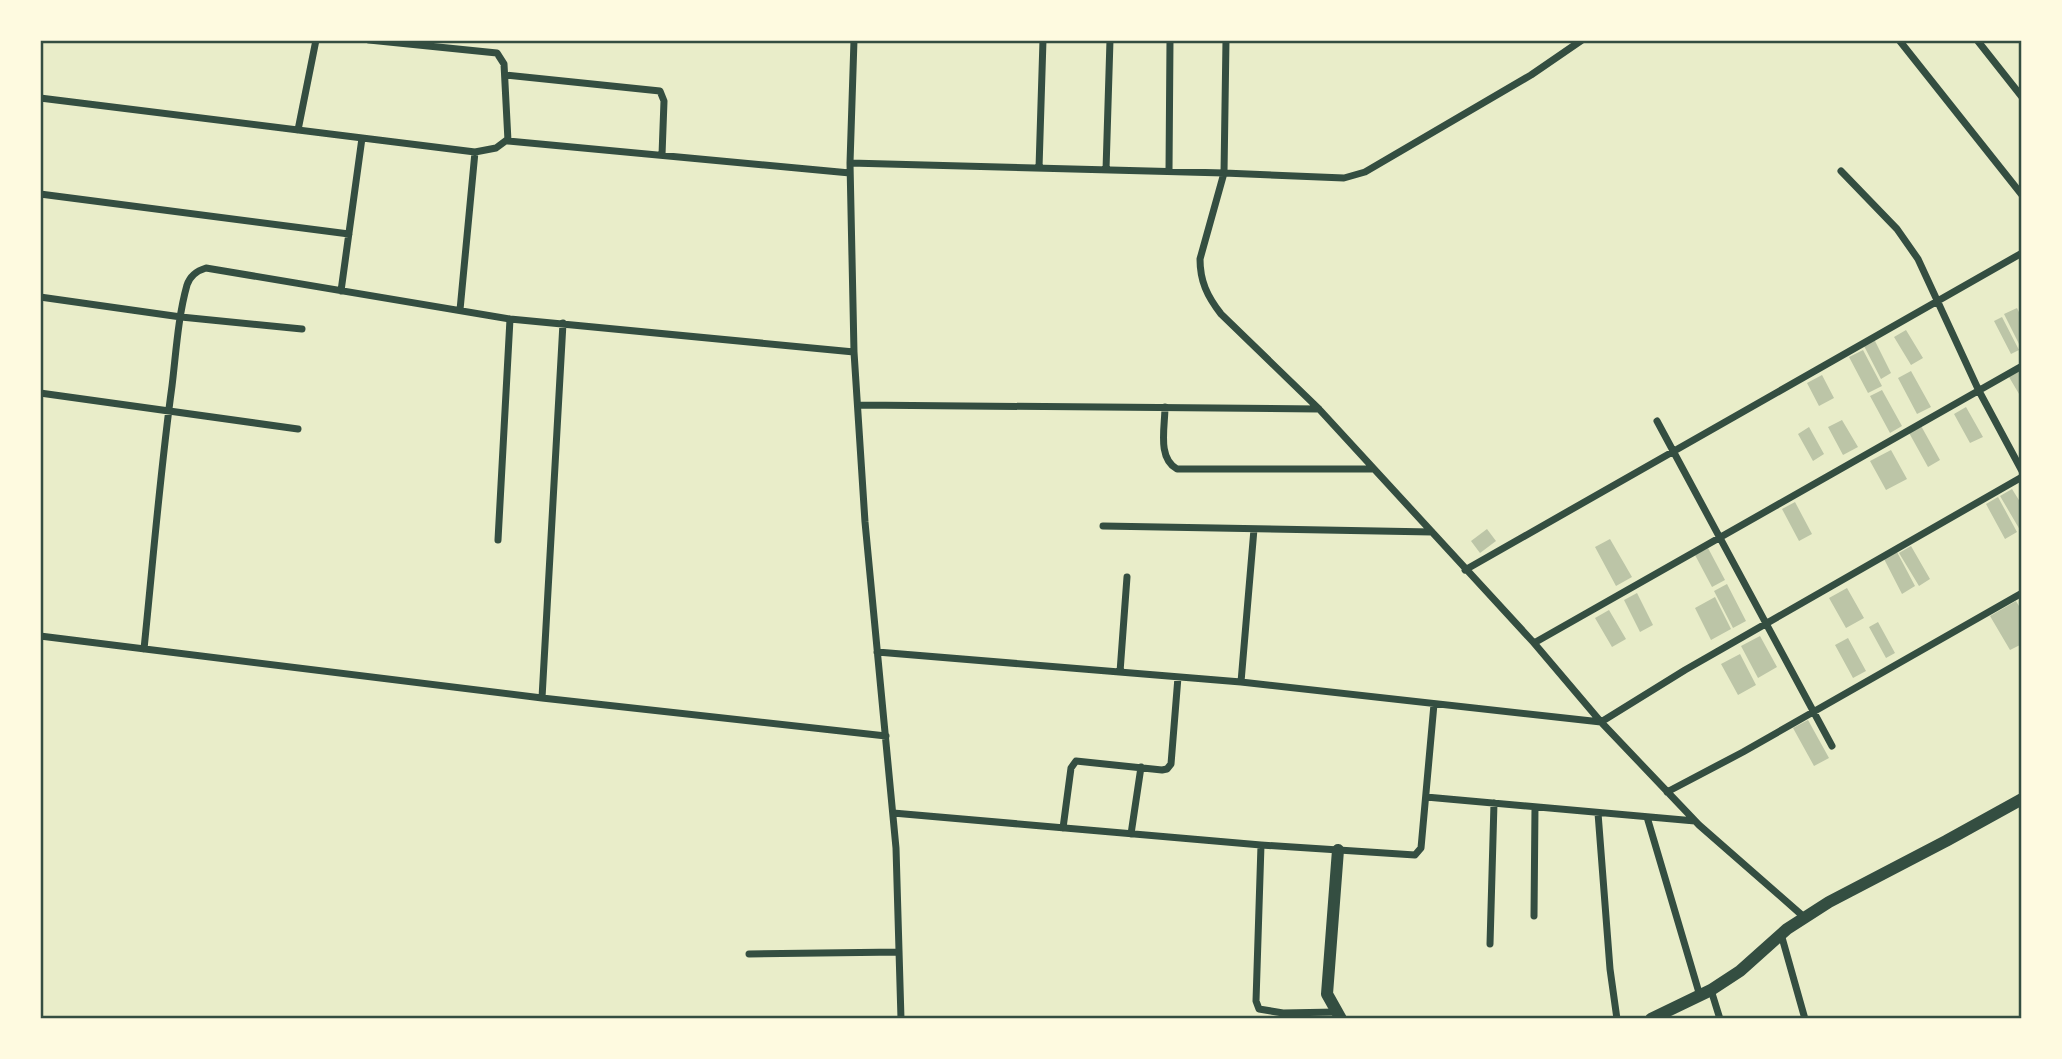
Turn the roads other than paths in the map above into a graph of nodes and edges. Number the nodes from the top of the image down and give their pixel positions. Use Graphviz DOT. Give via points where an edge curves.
graph roads {
  1 [pos="316,40"];
  2 [pos="369,40"];
  3 [pos="854,40"];
  4 [pos="1043,40"];
  5 [pos="1110,40"];
  6 [pos="1170,40"];
  7 [pos="1226,40"];
  8 [pos="1582,40"];
  9 [pos="1899,40"];
  10 [pos="1977,40"];
  11 [pos="505,75"];
  12 [pos="2022,97"];
  13 [pos="40,98"];
  14 [pos="298,130"];
  15 [pos="362,138"];
  16 [pos="508,139"];
  17 [pos="475,152"];
  18 [pos="662,155"];
  19 [pos="850,163"];
  20 [pos="1039,168"];
  21 [pos="1106,170"];
  22 [pos="1169,171"];
  23 [pos="1841,171"];
  24 [pos="850,173"];
  25 [pos="1224,173"];
  26 [pos="40,194"];
  27 [pos="2022,195"];
  28 [pos="349,234"];
  29 [pos="2022,253"];
  30 [pos="341,291"];
  31 [pos="40,297"];
  32 [pos="1937,302"];
  33 [pos="460,310"];
  34 [pos="181,317"];
  35 [pos="510,319"];
  36 [pos="563,323"];
  37 [pos="302,329"];
  38 [pos="854,352"];
  39 [pos="2022,366"];
  40 [pos="1979,391"];
  41 [pos="40,393"];
  42 [pos="859,405"];
  43 [pos="1165,407"];
  44 [pos="1319,409"];
  45 [pos="168,412"];
  46 [pos="1657,421"];
  47 [pos="298,429"];
  48 [pos="1674,452"];
  49 [pos="1373,468"];
  50 [pos="2022,474"];
  51 [pos="1103,526"];
  52 [pos="1254,529"];
  53 [pos="1432,532"];
  54 [pos="1720,537"];
  55 [pos="498,540"];
  56 [pos="1465,570"];
  57 [pos="1127,577"];
  58 [pos="2022,593"];
  59 [pos="1766,623"];
  60 [pos="40,636"];
  61 [pos="1534,643"];
  62 [pos="144,649"];
  63 [pos="877,652"];
  64 [pos="1120,672"];
  65 [pos="1178,677"];
  66 [pos="1241,682"];
  67 [pos="542,698"];
  68 [pos="1434,704"];
  69 [pos="1813,711"];
  70 [pos="1601,722"];
  71 [pos="886,736"];
  72 [pos="1832,746"];
  73 [pos="1141,767"];
  74 [pos="1667,792"];
  75 [pos="1426,797"];
  76 [pos="2022,799"];
  77 [pos="1493,803"];
  78 [pos="1535,807"];
  79 [pos="893,813"];
  80 [pos="1598,813"];
  81 [pos="1647,817"];
  82 [pos="1695,822"];
  83 [pos="1063,828"];
  84 [pos="1131,834"];
  85 [pos="1262,845"];
  86 [pos="1338,850"];
  87 [pos="1534,916"];
  88 [pos="1804,917"];
  89 [pos="1781,934"];
  90 [pos="1490,944"];
  91 [pos="899,952"];
  92 [pos="749,954"];
  93 [pos="1705,993"];
  94 [pos="1283,1016"];
  95 [pos="1338,1016"];
  96 [pos="901,1019"];
  97 [pos="1617,1019"];
  98 [pos="1651,1019"];
  99 [pos="1720,1019"];
  100 [pos="1805,1019"];
  1 -- 14 [label="street"];
  2 -- 11 [label="street" via="489,50 503,58"];
  3 -- 19 [label="street"];
  4 -- 20 [label="street"];
  5 -- 21 [label="street"];
  6 -- 22 [label="street"];
  7 -- 25 [label="street"];
  8 -- 25 [label="street" via="1365,172 1344,178"];
  9 -- 27 [label="street"];
  10 -- 12 [label="street"];
  11 -- 16 [label="street"];
  11 -- 18 [label="street" via="660,91 664,101"];
  13 -- 14 [label="street"];
  14 -- 15 [label="street"];
  15 -- 17 [label="street"];
  15 -- 28 [label="street"];
  16 -- 17 [label="street" via="496,148"];
  16 -- 18 [label="street"];
  17 -- 33 [label="street"];
  18 -- 24 [label="street"];
  19 -- 20 [label="street"];
  19 -- 24 [label="street"];
  20 -- 21 [label="street"];
  21 -- 22 [label="street"];
  22 -- 25 [label="street"];
  23 -- 32 [label="street" via="1898,229 1918,259"];
  24 -- 38 [label="street"];
  25 -- 44 [label="street" via="1200,259 1204,286 1221,314"];
  26 -- 28 [label="street"];
  28 -- 30 [label="street"];
  29 -- 32 [label="street"];
  30 -- 33 [label="street"];
  30 -- 34 [label="street" via="206,268 191,276"];
  31 -- 34 [label="street"];
  32 -- 40 [label="street"];
  32 -- 48 [label="street"];
  33 -- 35 [label="street"];
  34 -- 37 [label="street"];
  34 -- 45 [label="street"];
  35 -- 36 [label="street"];
  35 -- 55 [label="street"];
  36 -- 38 [label="street"];
  36 -- 67 [label="street"];
  38 -- 42 [label="street"];
  39 -- 40 [label="street"];
  40 -- 50 [label="street"];
  40 -- 54 [label="street"];
  41 -- 45 [label="street"];
  42 -- 43 [label="street"];
  42 -- 63 [label="street" via="864,522"];
  43 -- 44 [label="street"];
  43 -- 49 [label="street" via="1164,453 1177,469"];
  44 -- 49 [label="street"];
  45 -- 47 [label="street"];
  45 -- 62 [label="street"];
  46 -- 48 [label="street"];
  48 -- 54 [label="street"];
  48 -- 56 [label="street"];
  49 -- 53 [label="street"];
  50 -- 59 [label="street"];
  51 -- 52 [label="street"];
  52 -- 53 [label="street"];
  52 -- 66 [label="street"];
  53 -- 56 [label="street"];
  54 -- 59 [label="street"];
  54 -- 61 [label="street"];
  56 -- 61 [label="street"];
  57 -- 64 [label="street"];
  58 -- 69 [label="street"];
  59 -- 69 [label="street"];
  59 -- 70 [label="street"];
  60 -- 62 [label="street"];
  61 -- 70 [label="street"];
  62 -- 67 [label="street"];
  63 -- 64 [label="street"];
  63 -- 71 [label="street"];
  64 -- 65 [label="street"];
  65 -- 66 [label="street"];
  65 -- 73 [label="street" via="1171,764 1162,770"];
  66 -- 68 [label="street"];
  67 -- 71 [label="street"];
  68 -- 70 [label="street"];
  68 -- 75 [label="street"];
  69 -- 72 [label="street"];
  69 -- 74 [label="street"];
  70 -- 74 [label="street"];
  71 -- 79 [label="street"];
  73 -- 83 [label="street" via="1076,761 1071,768"];
  73 -- 84 [label="street"];
  74 -- 82 [label="street"];
  75 -- 77 [label="street"];
  75 -- 86 [label="street" via="1421,848 1415,855"];
  76 -- 88 [label="street"];
  77 -- 78 [label="street"];
  77 -- 90 [label="street"];
  78 -- 80 [label="street"];
  78 -- 87 [label="street"];
  79 -- 83 [label="street"];
  79 -- 91 [label="street"];
  80 -- 81 [label="street"];
  80 -- 97 [label="street"];
  81 -- 82 [label="street"];
  81 -- 93 [label="street"];
  82 -- 88 [label="street"];
  83 -- 84 [label="street"];
  84 -- 85 [label="street"];
  85 -- 86 [label="street"];
  85 -- 94 [label="street" via="1256,1002 1259,1009"];
  86 -- 95 [label="street" via="1327,985"];
  88 -- 89 [label="street"];
  89 -- 93 [label="street" via="1741,971"];
  89 -- 100 [label="street"];
  91 -- 92 [label="street"];
  91 -- 96 [label="street"];
  93 -- 98 [label="street"];
  93 -- 99 [label="street"];
  94 -- 95 [label="street"];
}
